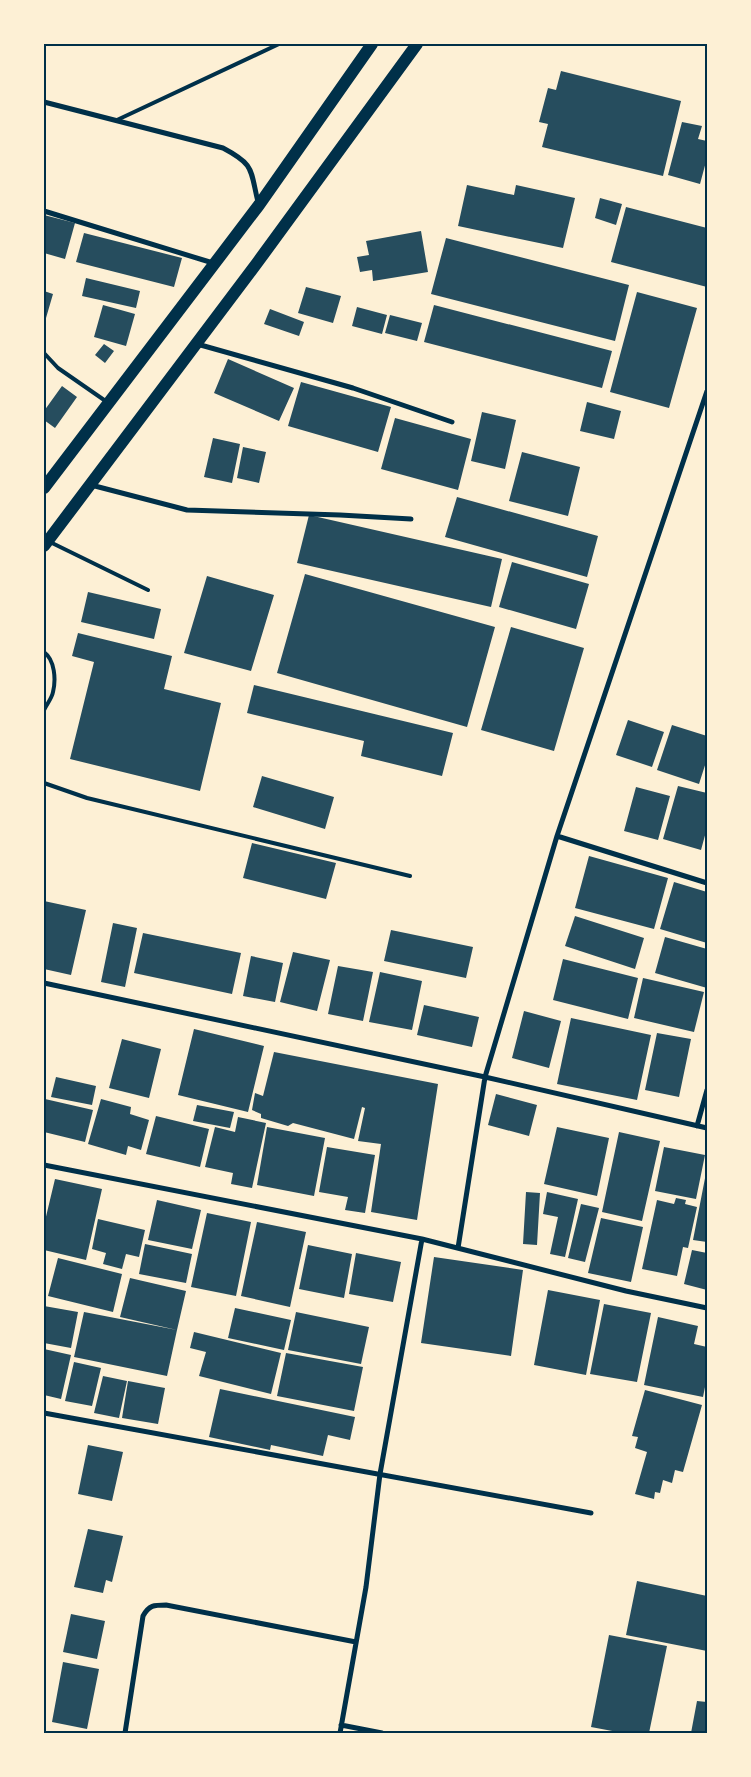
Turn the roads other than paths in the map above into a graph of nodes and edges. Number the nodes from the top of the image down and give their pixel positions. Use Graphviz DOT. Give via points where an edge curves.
graph roads {
  1 [pos="279,44"];
  2 [pos="372,44"];
  3 [pos="414,44"];
  4 [pos="44,102"];
  5 [pos="117,120"];
  6 [pos="259,205"];
  7 [pos="44,211"];
  8 [pos="215,264"];
  9 [pos="196,344"];
  10 [pos="44,353"];
  11 [pos="707,391"];
  12 [pos="108,403"];
  13 [pos="452,422"];
  14 [pos="46,479"];
  15 [pos="90,484"];
  16 [pos="411,519"];
  17 [pos="46,543"];
  18 [pos="148,590"];
  19 [pos="44,652"];
  20 [pos="44,710"];
  21 [pos="44,782"];
  22 [pos="557,836"];
  23 [pos="410,876"];
  24 [pos="707,883"];
  25 [pos="44,983"];
  26 [pos="485,1077"];
  27 [pos="707,1090"];
  28 [pos="697,1126"];
  29 [pos="707,1128"];
  30 [pos="44,1165"];
  31 [pos="422,1239"];
  32 [pos="458,1248"];
  33 [pos="707,1308"];
  34 [pos="44,1413"];
  35 [pos="380,1474"];
  36 [pos="591,1513"];
  37 [pos="356,1642"];
  38 [pos="341,1725"];
  39 [pos="125,1733"];
  40 [pos="340,1733"];
  41 [pos="382,1733"];
  1 -- 5 [label="lane"];
  2 -- 6 [label="main road"];
  3 -- 9 [label="main road"];
  4 -- 5 [label="street"];
  5 -- 6 [label="street" via="222,148 237,156 250,168"];
  6 -- 8 [label="main road"];
  7 -- 8 [label="street"];
  8 -- 12 [label="main road"];
  9 -- 13 [label="street" via="353,388"];
  9 -- 15 [label="main road"];
  10 -- 12 [label="lane" via="58,368"];
  11 -- 22 [label="street"];
  12 -- 14 [label="main road"];
  15 -- 16 [label="street" via="187,510"];
  15 -- 17 [label="main road"];
  17 -- 18 [label="lane"];
  19 -- 20 [label="lane" via="49,656 54,675 53,694"];
  21 -- 23 [label="lane" via="87,798"];
  22 -- 24 [label="street"];
  22 -- 26 [label="street"];
  25 -- 26 [label="street"];
  26 -- 28 [label="street"];
  26 -- 32 [label="street"];
  27 -- 28 [label="street"];
  28 -- 29 [label="street"];
  30 -- 31 [label="street"];
  31 -- 32 [label="street"];
  31 -- 35 [label="street"];
  32 -- 33 [label="street"];
  34 -- 35 [label="street"];
  35 -- 36 [label="street"];
  35 -- 37 [label="street"];
  37 -- 38 [label="street"];
  37 -- 39 [label="street" via="156,1605 147,1609 143,1616"];
  38 -- 40 [label="street"];
  38 -- 41 [label="street"];
}
